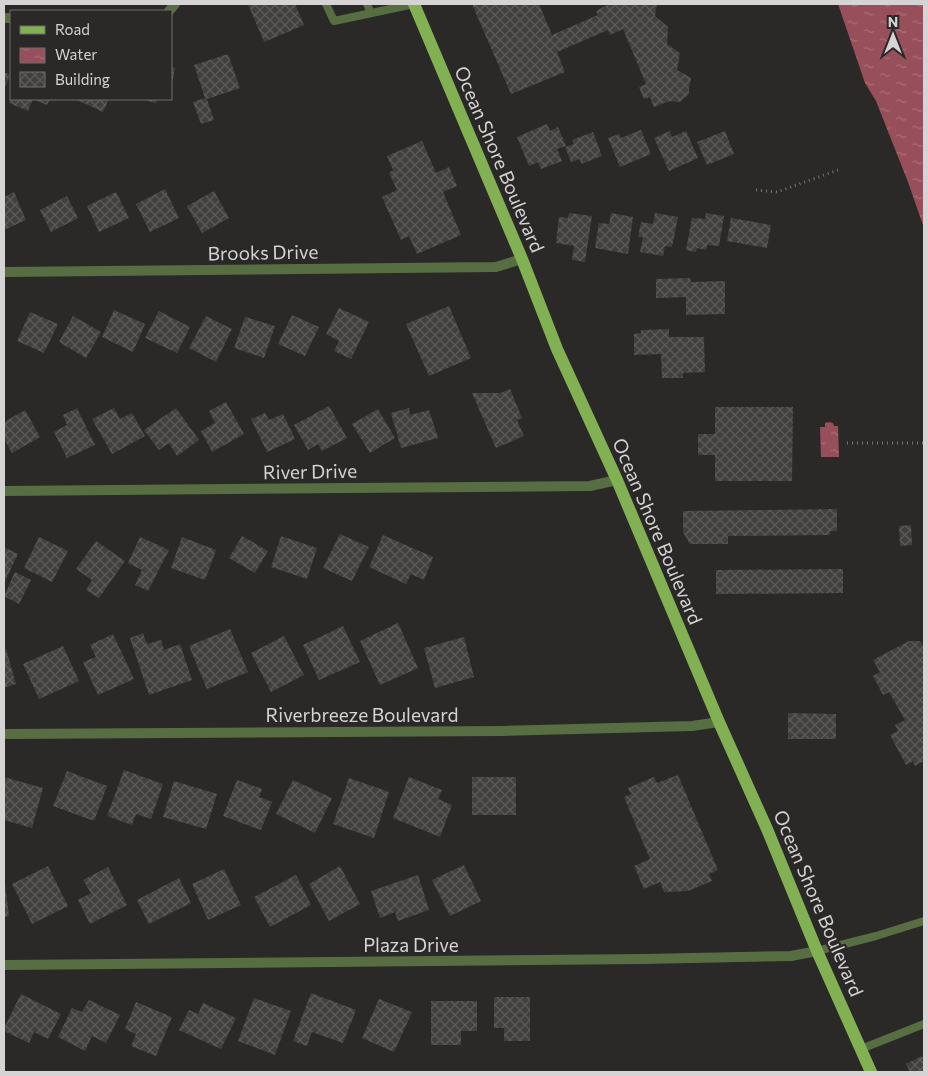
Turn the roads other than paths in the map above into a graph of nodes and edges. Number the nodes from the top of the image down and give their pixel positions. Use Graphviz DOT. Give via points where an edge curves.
graph roads {
  1 [pos="326,4"];
  2 [pos="367,4"];
  3 [pos="414,4"];
  4 [pos="371,14"];
  5 [pos="522,259"];
  6 [pos="4,272"];
  7 [pos="617,480"];
  8 [pos="4,491"];
  9 [pos="719,722"];
  10 [pos="4,734"];
  11 [pos="924,921"];
  12 [pos="817,951"];
  13 [pos="4,965"];
  14 [pos="924,1024"];
  15 [pos="861,1049"];
  16 [pos="872,1072"];
  1 -- 4 [label="lane" via="334,22"];
  2 -- 4 [label="lane"];
  3 -- 4 [label="lane"];
  3 -- 5 [label="main road, Ocean Shore Boulevard"];
  5 -- 6 [label="street, Brooks Drive" via="496,267"];
  5 -- 7 [label="main road, Ocean Shore Boulevard" via="557,349"];
  7 -- 8 [label="street, River Drive" via="590,486"];
  7 -- 9 [label="main road, Ocean Shore Boulevard"];
  9 -- 10 [label="street, Riverbreeze Boulevard" via="692,726 503,730"];
  9 -- 12 [label="main road, Ocean Shore Boulevard"];
  11 -- 12 [label="lane"];
  12 -- 13 [label="street, Plaza Drive" via="791,956 644,959"];
  12 -- 15 [label="main road, Ocean Shore Boulevard"];
  14 -- 15 [label="lane"];
  15 -- 16 [label="main road, Ocean Shore Boulevard"];
}
